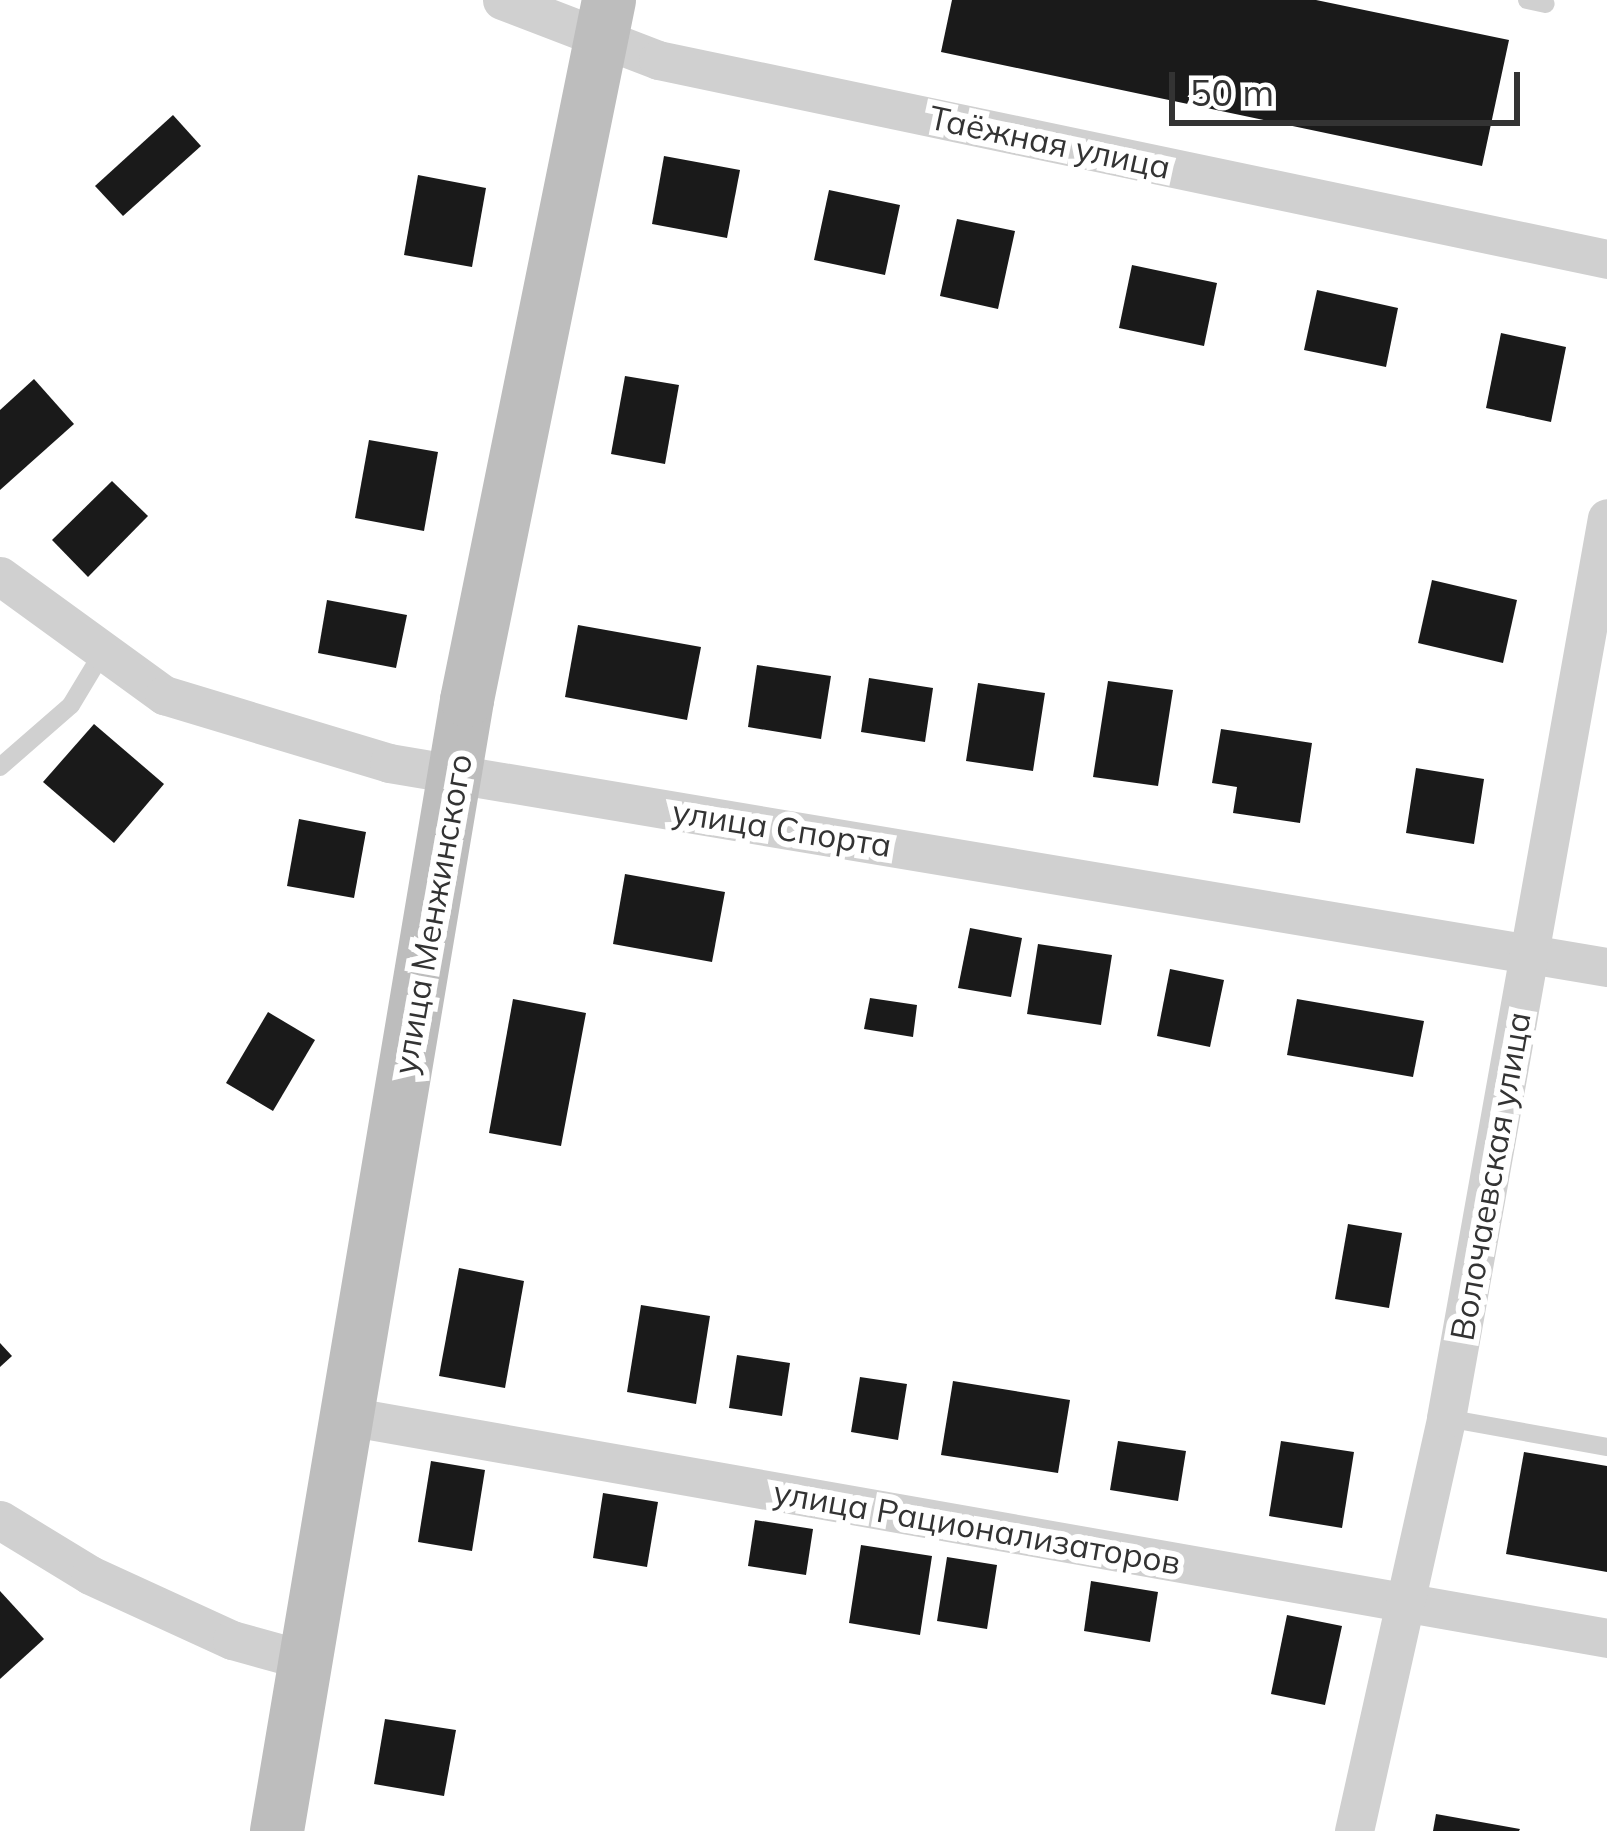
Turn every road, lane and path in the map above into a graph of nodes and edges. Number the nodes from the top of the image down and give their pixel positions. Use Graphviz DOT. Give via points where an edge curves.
graph roads {
  1 [pos="502,0"];
  2 [pos="605,19"];
  3 [pos="1607,259"];
  4 [pos="1607,518"];
  5 [pos="0,576"];
  6 [pos="101,655"];
  7 [pos="0,767"];
  8 [pos="458,775"];
  9 [pos="1530,953"];
  10 [pos="1607,967"];
  11 [pos="347,1416"];
  12 [pos="1446,1418"];
  13 [pos="1607,1447"];
  14 [pos="0,1520"];
  15 [pos="1409,1604"];
  16 [pos="1607,1638"];
  17 [pos="304,1660"];
  18 [pos="277,1831"];
  19 [pos="1354,1831"];
  1 -- 2 [label="street, Таёжная улица"];
  2 -- 3 [label="street, Таёжная улица" via="658,60"];
  2 -- 8 [label="street, улица Менжинского" via="466,700"];
  4 -- 9 [label="street, Волочаевская улица"];
  5 -- 6 [label="street, улица Спорта"];
  6 -- 7 [label="lane" via="71,705"];
  6 -- 8 [label="street, улица Спорта" via="164,695 272,733"];
  8 -- 9 [label="street, улица Спорта"];
  8 -- 11 [label="street, улица Менжинского"];
  9 -- 10 [label="street, улица Спорта"];
  9 -- 12 [label="street, Волочаевская улица"];
  11 -- 15 [label="street, улица Рационализаторов"];
  11 -- 17 [label="street, улица Менжинского"];
  12 -- 13 [label="lane"];
  12 -- 15 [label="street, Волочаевская улица"];
  14 -- 17 [label="street" via="90,1575 232,1640"];
  15 -- 16 [label="street, улица Рационализаторов"];
  15 -- 19 [label="street, Волочаевская улица"];
  17 -- 18 [label="street, улица Менжинского"];
}
